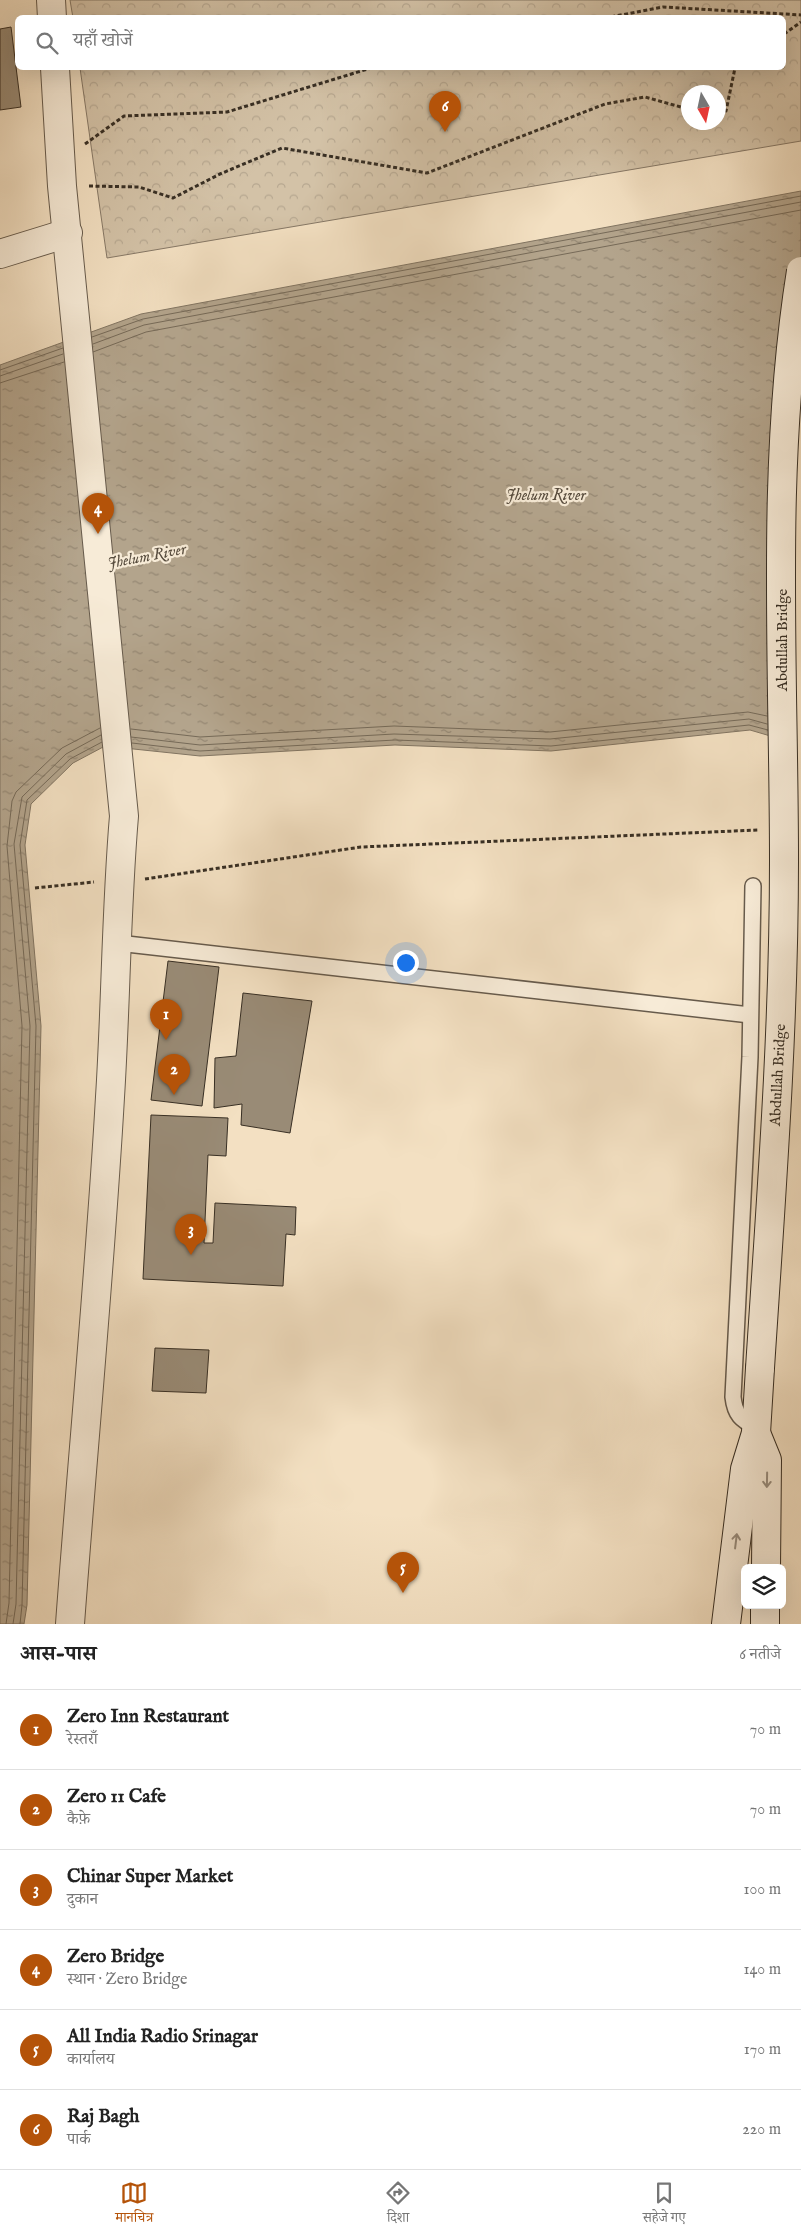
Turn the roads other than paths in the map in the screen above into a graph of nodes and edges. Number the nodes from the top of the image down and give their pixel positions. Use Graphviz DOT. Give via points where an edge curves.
graph roads {
  1 [pos="51,0"];
  2 [pos="52,15"];
  3 [pos="55,70"];
  4 [pos="69,243"];
  5 [pos="0,254"];
  6 [pos="801,272"];
  7 [pos="753,886"];
  8 [pos="118,943"];
  9 [pos="750,1015"];
  10 [pos="757,1430"];
  11 [pos="766,1564"];
  12 [pos="765,1609"];
  13 [pos="70,1624"];
  14 [pos="726,1624"];
  15 [pos="765,1624"];
  1 -- 2 [label="street"];
  3 -- 4 [label="street"];
  4 -- 5 [label="street"];
  4 -- 8 [label="street" via="124,816 118,882"];
  6 -- 10 [label="street, Abdullah Bridge, bridge" via="791,342 783,472 784,973"];
  7 -- 9 [label="lane"];
  8 -- 9 [label="lane"];
  8 -- 13 [label="street" via="110,1098"];
  9 -- 10 [label="lane" via="733,1397 734,1409 740,1419"];
  10 -- 11 [label="street, one-way" via="767,1460"];
  14 -- 10 [label="street, one-way" via="745,1469"];
  12 -- 15 [label="street"];
}
